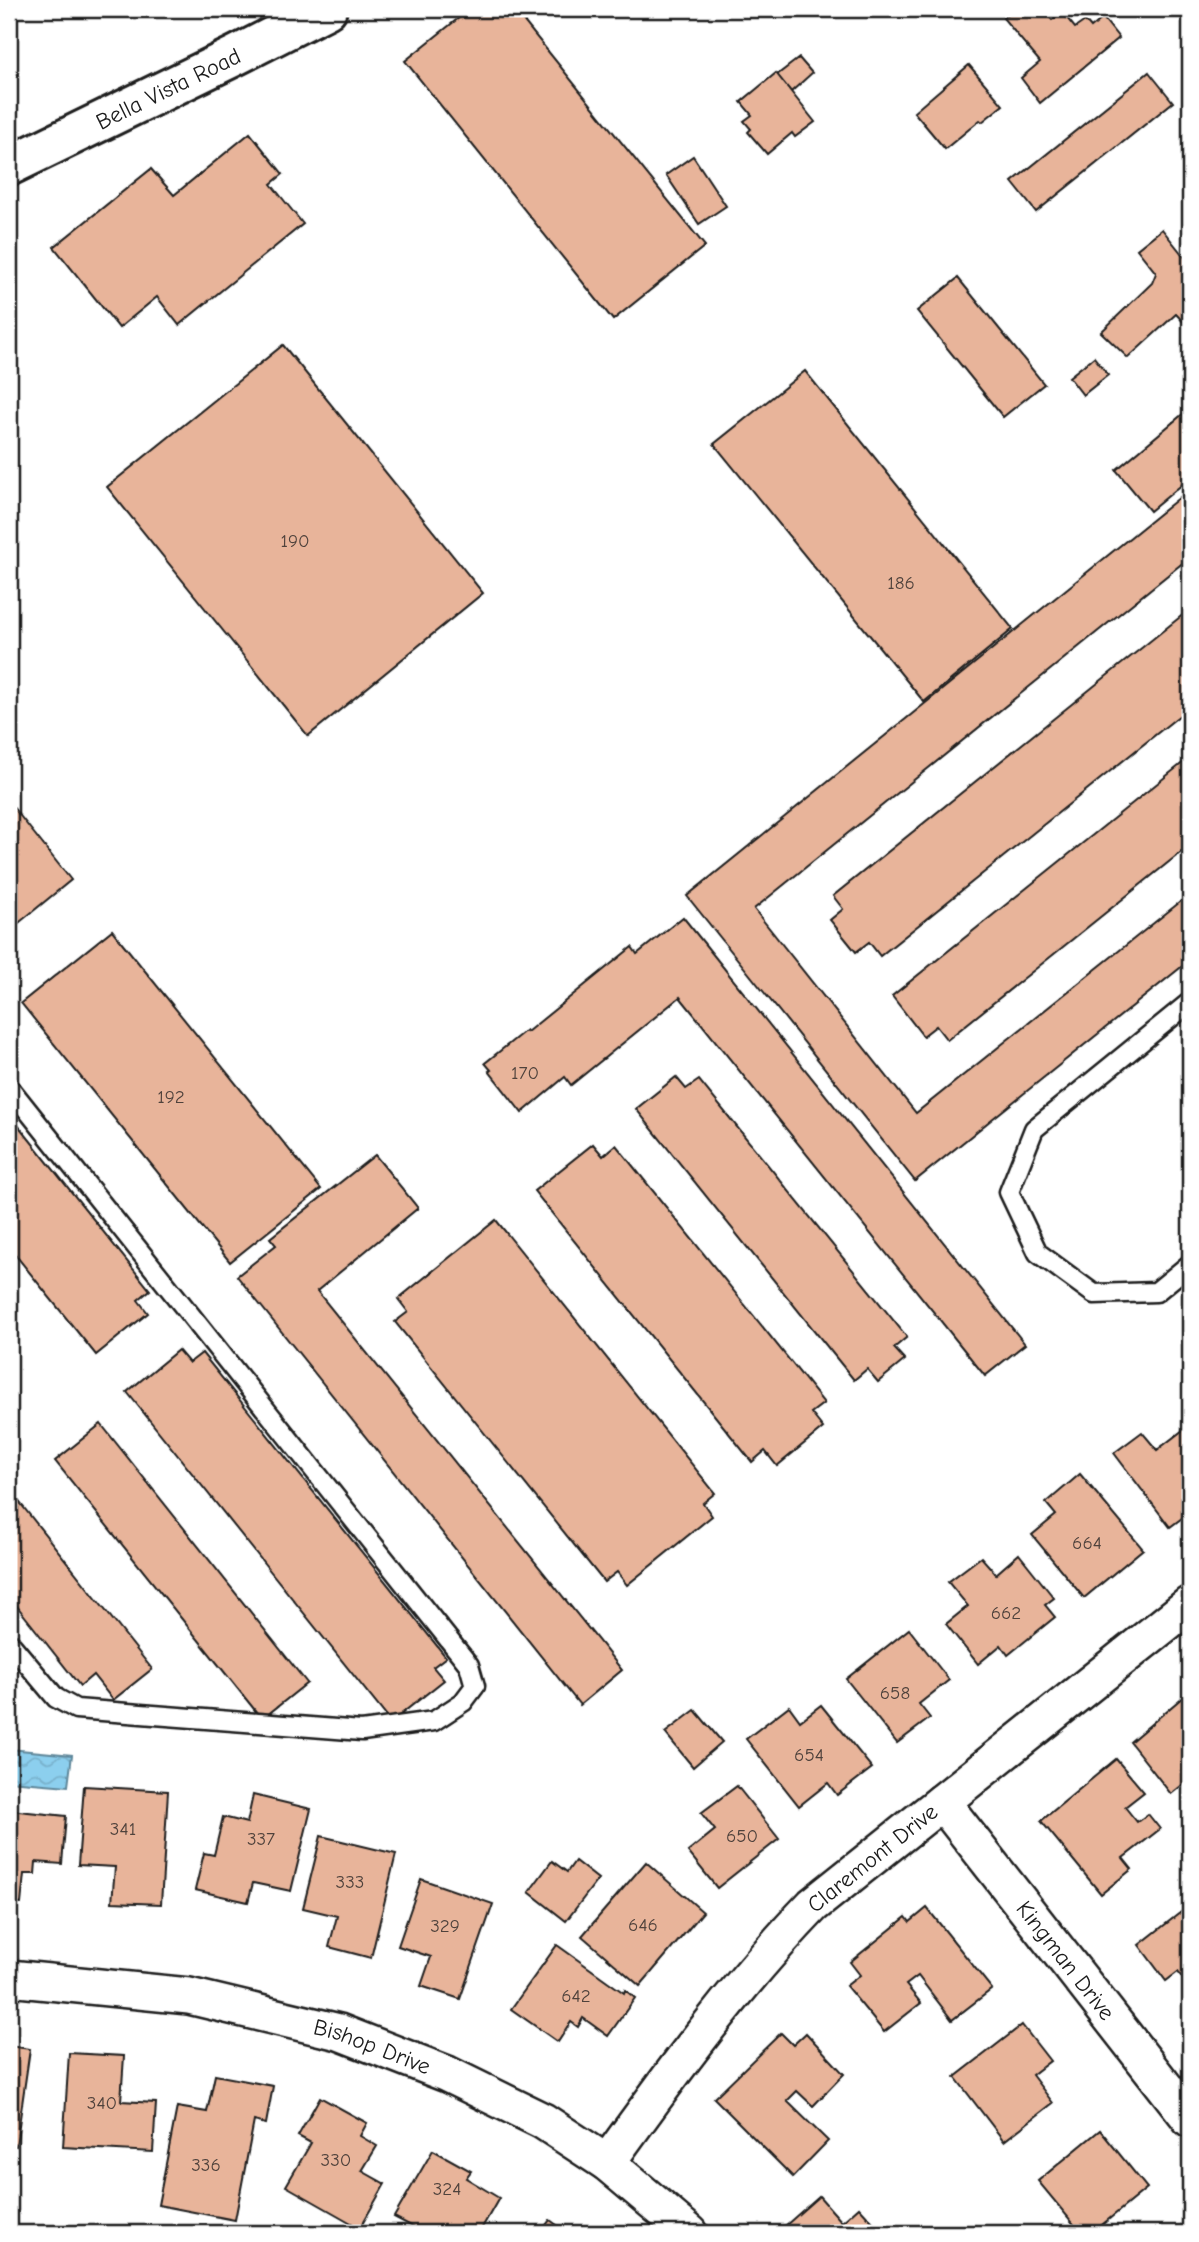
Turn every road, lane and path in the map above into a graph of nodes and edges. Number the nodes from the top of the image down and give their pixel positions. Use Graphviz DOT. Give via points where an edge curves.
graph roads {
  1 [pos="327,9"];
  2 [pos="9,166"];
  3 [pos="1190,1002"];
  4 [pos="9,1087"];
  5 [pos="1190,1264"];
  6 [pos="1190,1605"];
  7 [pos="9,1642"];
  8 [pos="942,1802"];
  9 [pos="9,1978"];
  10 [pos="1190,2119"];
  11 [pos="607,2164"];
  12 [pos="690,2233"];
  1 -- 2 [label="street, Bella Vista Road"];
  3 -- 5 [label="lane" via="1034,1129 1009,1192 1038,1253 1094,1294 1156,1292"];
  4 -- 7 [label="lane" via="460,1654 475,1686 463,1702 434,1721 362,1731 76,1709 56,1698"];
  6 -- 8 [label="street, Claremont Drive"];
  8 -- 10 [label="street, Kingman Drive"];
  8 -- 11 [label="street, Claremont Drive" via="813,1905 772,1948"];
  9 -- 11 [label="street, Bishop Drive" via="189,1996 339,2032 447,2074 543,2121"];
  11 -- 12 [label="street, Bishop Drive"];
}
